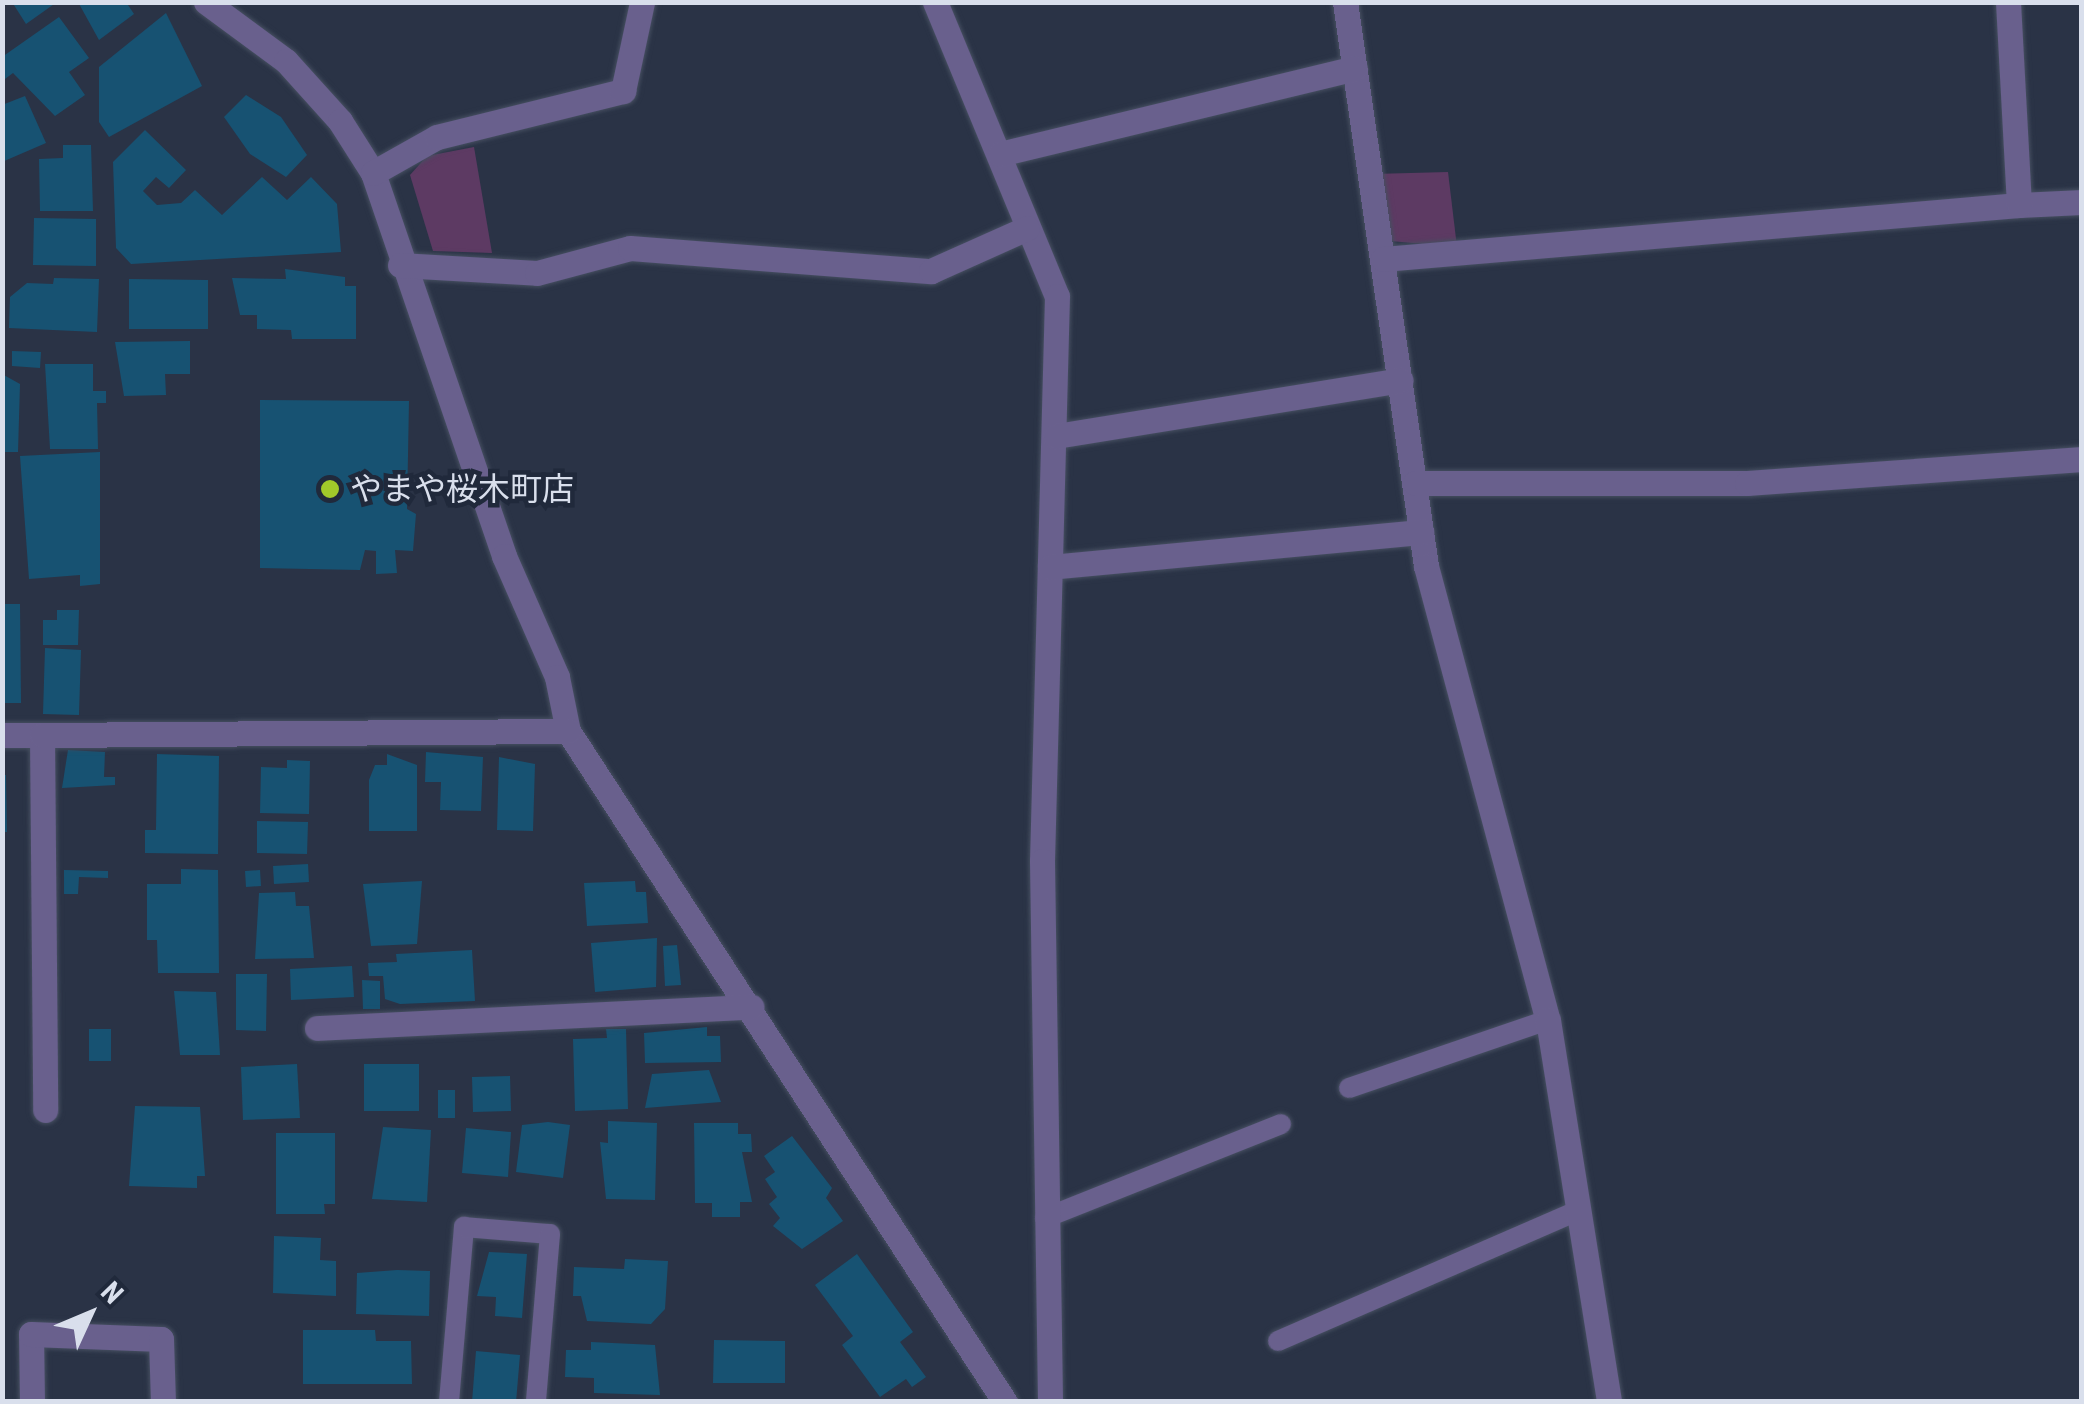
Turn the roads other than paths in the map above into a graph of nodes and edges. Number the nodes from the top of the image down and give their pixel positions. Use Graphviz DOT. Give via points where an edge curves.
graph roads {
  1 [pos="206,2"];
  2 [pos="642,2"];
  3 [pos="935,2"];
  4 [pos="1344,2"];
  5 [pos="2008,2"];
  6 [pos="1354,68"];
  7 [pos="1000,154"];
  8 [pos="372,173"];
  9 [pos="2082,202"];
  10 [pos="2019,205"];
  11 [pos="1028,228"];
  12 [pos="1383,260"];
  13 [pos="400,265"];
  14 [pos="1400,380"];
  15 [pos="1056,436"];
  16 [pos="2082,460"];
  17 [pos="1414,483"];
  18 [pos="1421,532"];
  19 [pos="1050,567"];
  20 [pos="568,731"];
  21 [pos="2,734"];
  22 [pos="42,735"];
  23 [pos="751,1007"];
  24 [pos="1548,1020"];
  25 [pos="317,1028"];
  26 [pos="1349,1088"];
  27 [pos="45,1110"];
  28 [pos="1281,1124"];
  29 [pos="1574,1212"];
  30 [pos="1045,1218"];
  31 [pos="1278,1341"];
  32 [pos="32,1402"];
  33 [pos="163,1402"];
  34 [pos="449,1402"];
  35 [pos="536,1402"];
  36 [pos="1004,1402"];
  37 [pos="1050,1402"];
  38 [pos="1608,1402"];
  1 -- 8 [label="street" via="286,60 340,120"];
  2 -- 8 [label="street" via="623,92 437,137"];
  3 -- 7 [label="street"];
  4 -- 6 [label="street"];
  5 -- 10 [label="street"];
  6 -- 7 [label="street"];
  6 -- 12 [label="street"];
  7 -- 11 [label="street"];
  8 -- 13 [label="street"];
  9 -- 10 [label="street"];
  10 -- 12 [label="street"];
  11 -- 13 [label="street" via="930,271 630,248 537,273"];
  11 -- 15 [label="street" via="1057,296"];
  12 -- 14 [label="street"];
  13 -- 20 [label="street" via="504,556 557,676"];
  14 -- 15 [label="street"];
  14 -- 17 [label="street"];
  15 -- 19 [label="street"];
  16 -- 17 [label="street" via="1747,482"];
  17 -- 18 [label="street"];
  18 -- 19 [label="street"];
  18 -- 24 [label="street"];
  19 -- 30 [label="street"];
  20 -- 22 [label="street"];
  20 -- 23 [label="street"];
  21 -- 22 [label="street"];
  22 -- 27 [label="street"];
  23 -- 25 [label="street"];
  23 -- 36 [label="street"];
  24 -- 26 [label="lane"];
  24 -- 29 [label="street"];
  28 -- 30 [label="lane"];
  29 -- 31 [label="lane"];
  29 -- 38 [label="street"];
  30 -- 37 [label="street"];
  32 -- 33 [label="street" via="31,1334 161,1339"];
  34 -- 35 [label="lane" via="464,1227 550,1234"];
}
